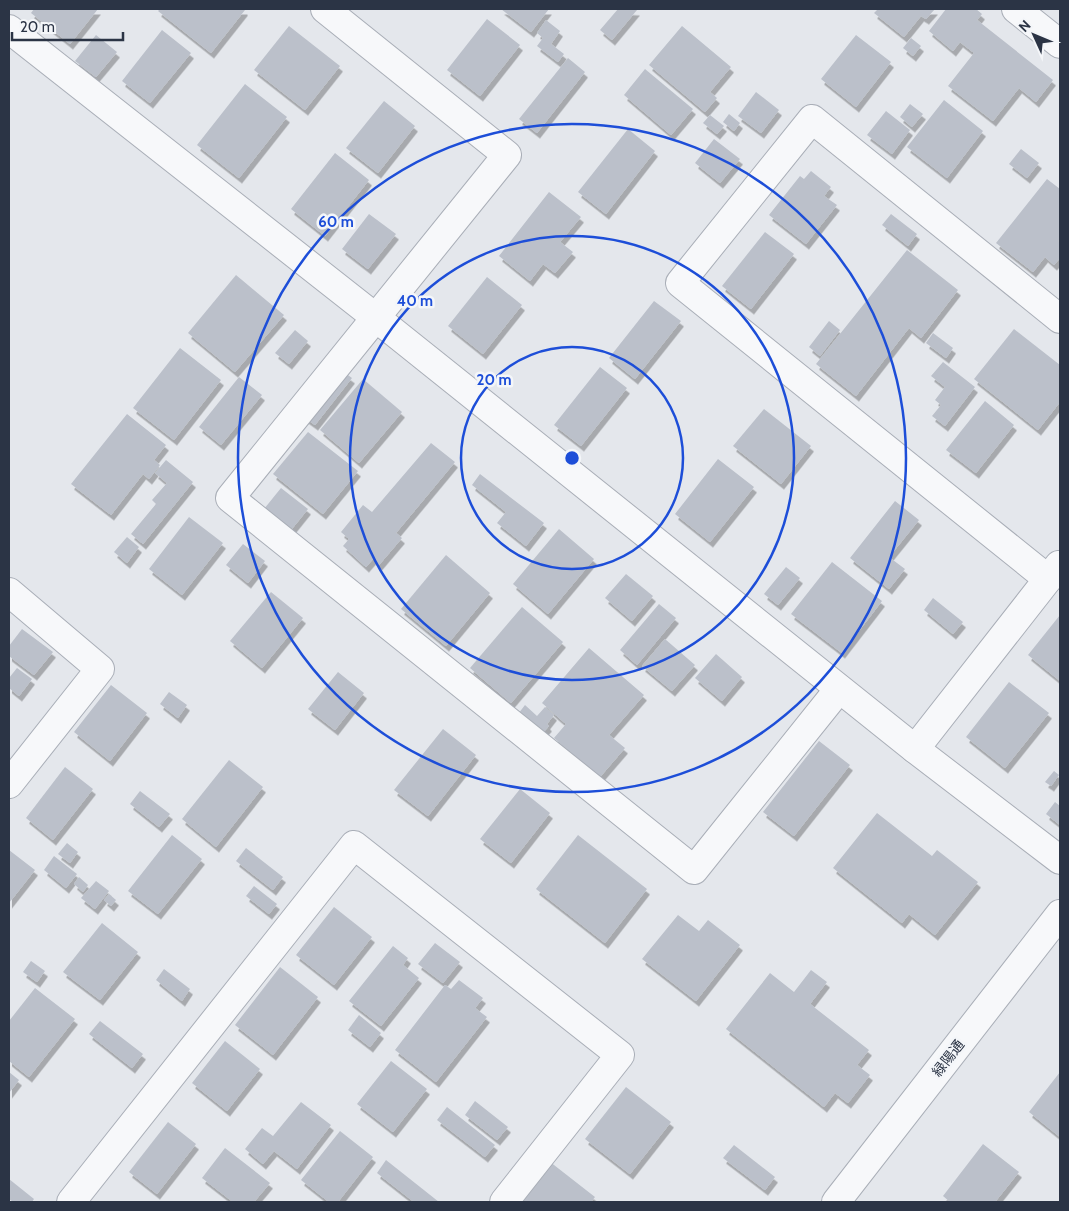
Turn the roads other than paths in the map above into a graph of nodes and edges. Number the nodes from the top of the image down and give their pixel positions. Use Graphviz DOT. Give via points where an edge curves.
graph roads {
  1 [pos="325,9"];
  2 [pos="1016,9"];
  3 [pos="9,30"];
  4 [pos="1060,44"];
  5 [pos="375,317"];
  6 [pos="1060,319"];
  7 [pos="1054,571"];
  8 [pos="9,592"];
  9 [pos="839,689"];
  10 [pos="914,748"];
  11 [pos="9,784"];
  12 [pos="1060,860"];
  13 [pos="1060,914"];
  14 [pos="71,1202"];
  15 [pos="504,1202"];
  16 [pos="836,1202"];
  1 -- 5 [label="street" via="507,155"];
  2 -- 4 [label="street"];
  3 -- 5 [label="street"];
  5 -- 9 [label="street"];
  5 -- 9 [label="street" via="230,498 686,864 694,870"];
  6 -- 7 [label="street" via="812,119 680,283"];
  7 -- 10 [label="street"];
  8 -- 11 [label="street" via="100,668"];
  9 -- 10 [label="street"];
  10 -- 12 [label="street"];
  13 -- 16 [label="street, 緑陽通"];
  14 -- 15 [label="street" via="354,845 620,1056"];
}
